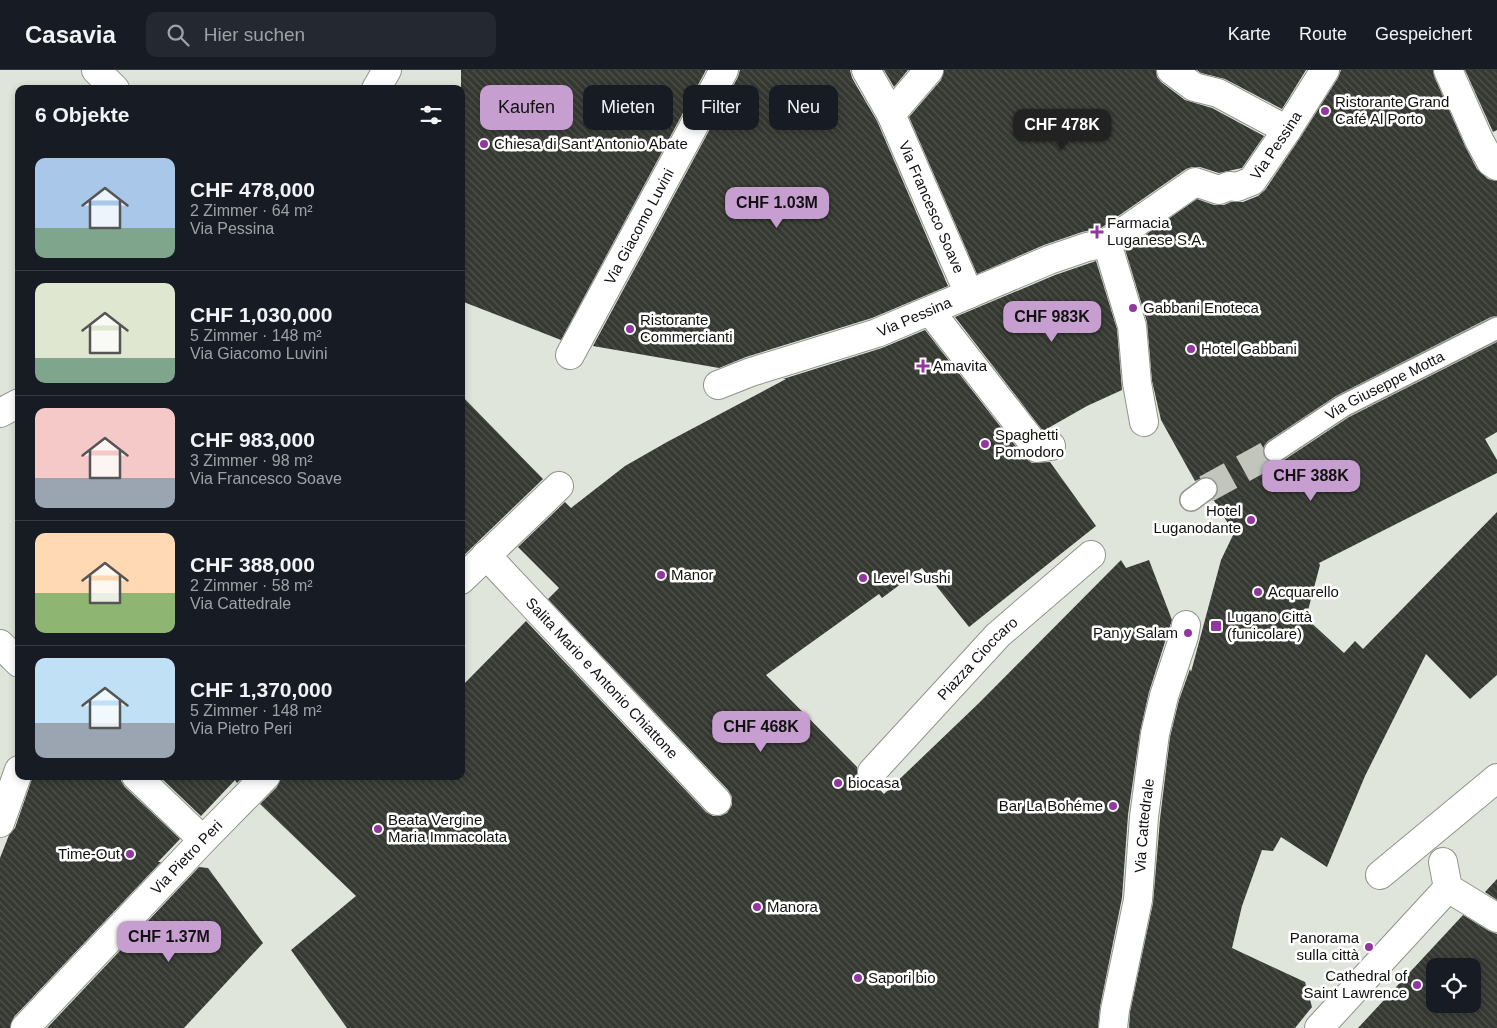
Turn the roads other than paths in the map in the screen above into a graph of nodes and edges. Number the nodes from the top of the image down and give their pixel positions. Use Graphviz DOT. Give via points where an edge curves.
graph roads {
  1 [pos="96,70"];
  2 [pos="387,70"];
  3 [pos="724,70"];
  4 [pos="866,70"];
  5 [pos="929,70"];
  6 [pos="1171,70"];
  7 [pos="1325,70"];
  8 [pos="1448,70"];
  9 [pos="1201,79"];
  10 [pos="112,85"];
  11 [pos="378,85"];
  12 [pos="891,114"];
  13 [pos="1287,130"];
  14 [pos="1497,166"];
  15 [pos="1107,243"];
  16 [pos="969,294"];
  17 [pos="930,311"];
  18 [pos="1497,328"];
  19 [pos="570,356"];
  20 [pos="718,385"];
  21 [pos="15,405"];
  22 [pos="0,413"];
  23 [pos="1144,422"];
  24 [pos="1051,446"];
  25 [pos="1275,451"];
  26 [pos="559,486"];
  27 [pos="486,555"];
  28 [pos="1091,555"];
  29 [pos="465,576"];
  30 [pos="1186,625"];
  31 [pos="0,644"];
  32 [pos="15,659"];
  33 [pos="872,772"];
  34 [pos="1497,778"];
  35 [pos="15,780"];
  36 [pos="140,780"];
  37 [pos="262,780"];
  38 [pos="717,801"];
  39 [pos="0,823"];
  40 [pos="203,840"];
  41 [pos="1380,875"];
  42 [pos="1497,918"];
  43 [pos="1341,1018"];
  44 [pos="25,1028"];
  45 [pos="1113,1028"];
  46 [pos="1319,1028"];
  1 -- 10 [label="street"];
  2 -- 11 [label="street"];
  3 -- 19 [label="street, Via Giacomo Luvini"];
  4 -- 12 [label="street, Via Francesco Soave"];
  5 -- 12 [label="street"];
  6 -- 9 [label="street"];
  7 -- 13 [label="street, Via Pessina"];
  8 -- 14 [label="street" via="1479,140 1491,162"];
  9 -- 13 [label="street" via="1218,93"];
  12 -- 16 [label="street, Via Francesco Soave"];
  13 -- 15 [label="street, Via Pessina" via="1252,181 1219,190 1195,182"];
  15 -- 16 [label="street, Via Pessina" via="1050,260"];
  15 -- 23 [label="street" via="1132,326"];
  16 -- 17 [label="street, Via Pessina"];
  17 -- 20 [label="street, Via Pessina" via="877,333"];
  17 -- 24 [label="street" via="1037,448"];
  18 -- 25 [label="lane, Via Giuseppe Motta" via="1343,406"];
  21 -- 22 [label="street"];
  26 -- 27 [label="street"];
  27 -- 29 [label="street"];
  27 -- 38 [label="street, Salita Mario e Antonio Chiattone"];
  28 -- 33 [label="street, Piazza Cioccaro" via="998,635"];
  30 -- 45 [label="street, Via Cattedrale" via="1155,734 1144,816 1138,900"];
  31 -- 32 [label="street"];
  34 -- 41 [label="street"];
  35 -- 39 [label="street"];
  36 -- 40 [label="street"];
  37 -- 40 [label="street, Via Pietro Peri"];
  40 -- 44 [label="street, Via Pietro Peri"];
  42 -- 43 [label="street" via="1445,875"];
  43 -- 46 [label="street"];
}
